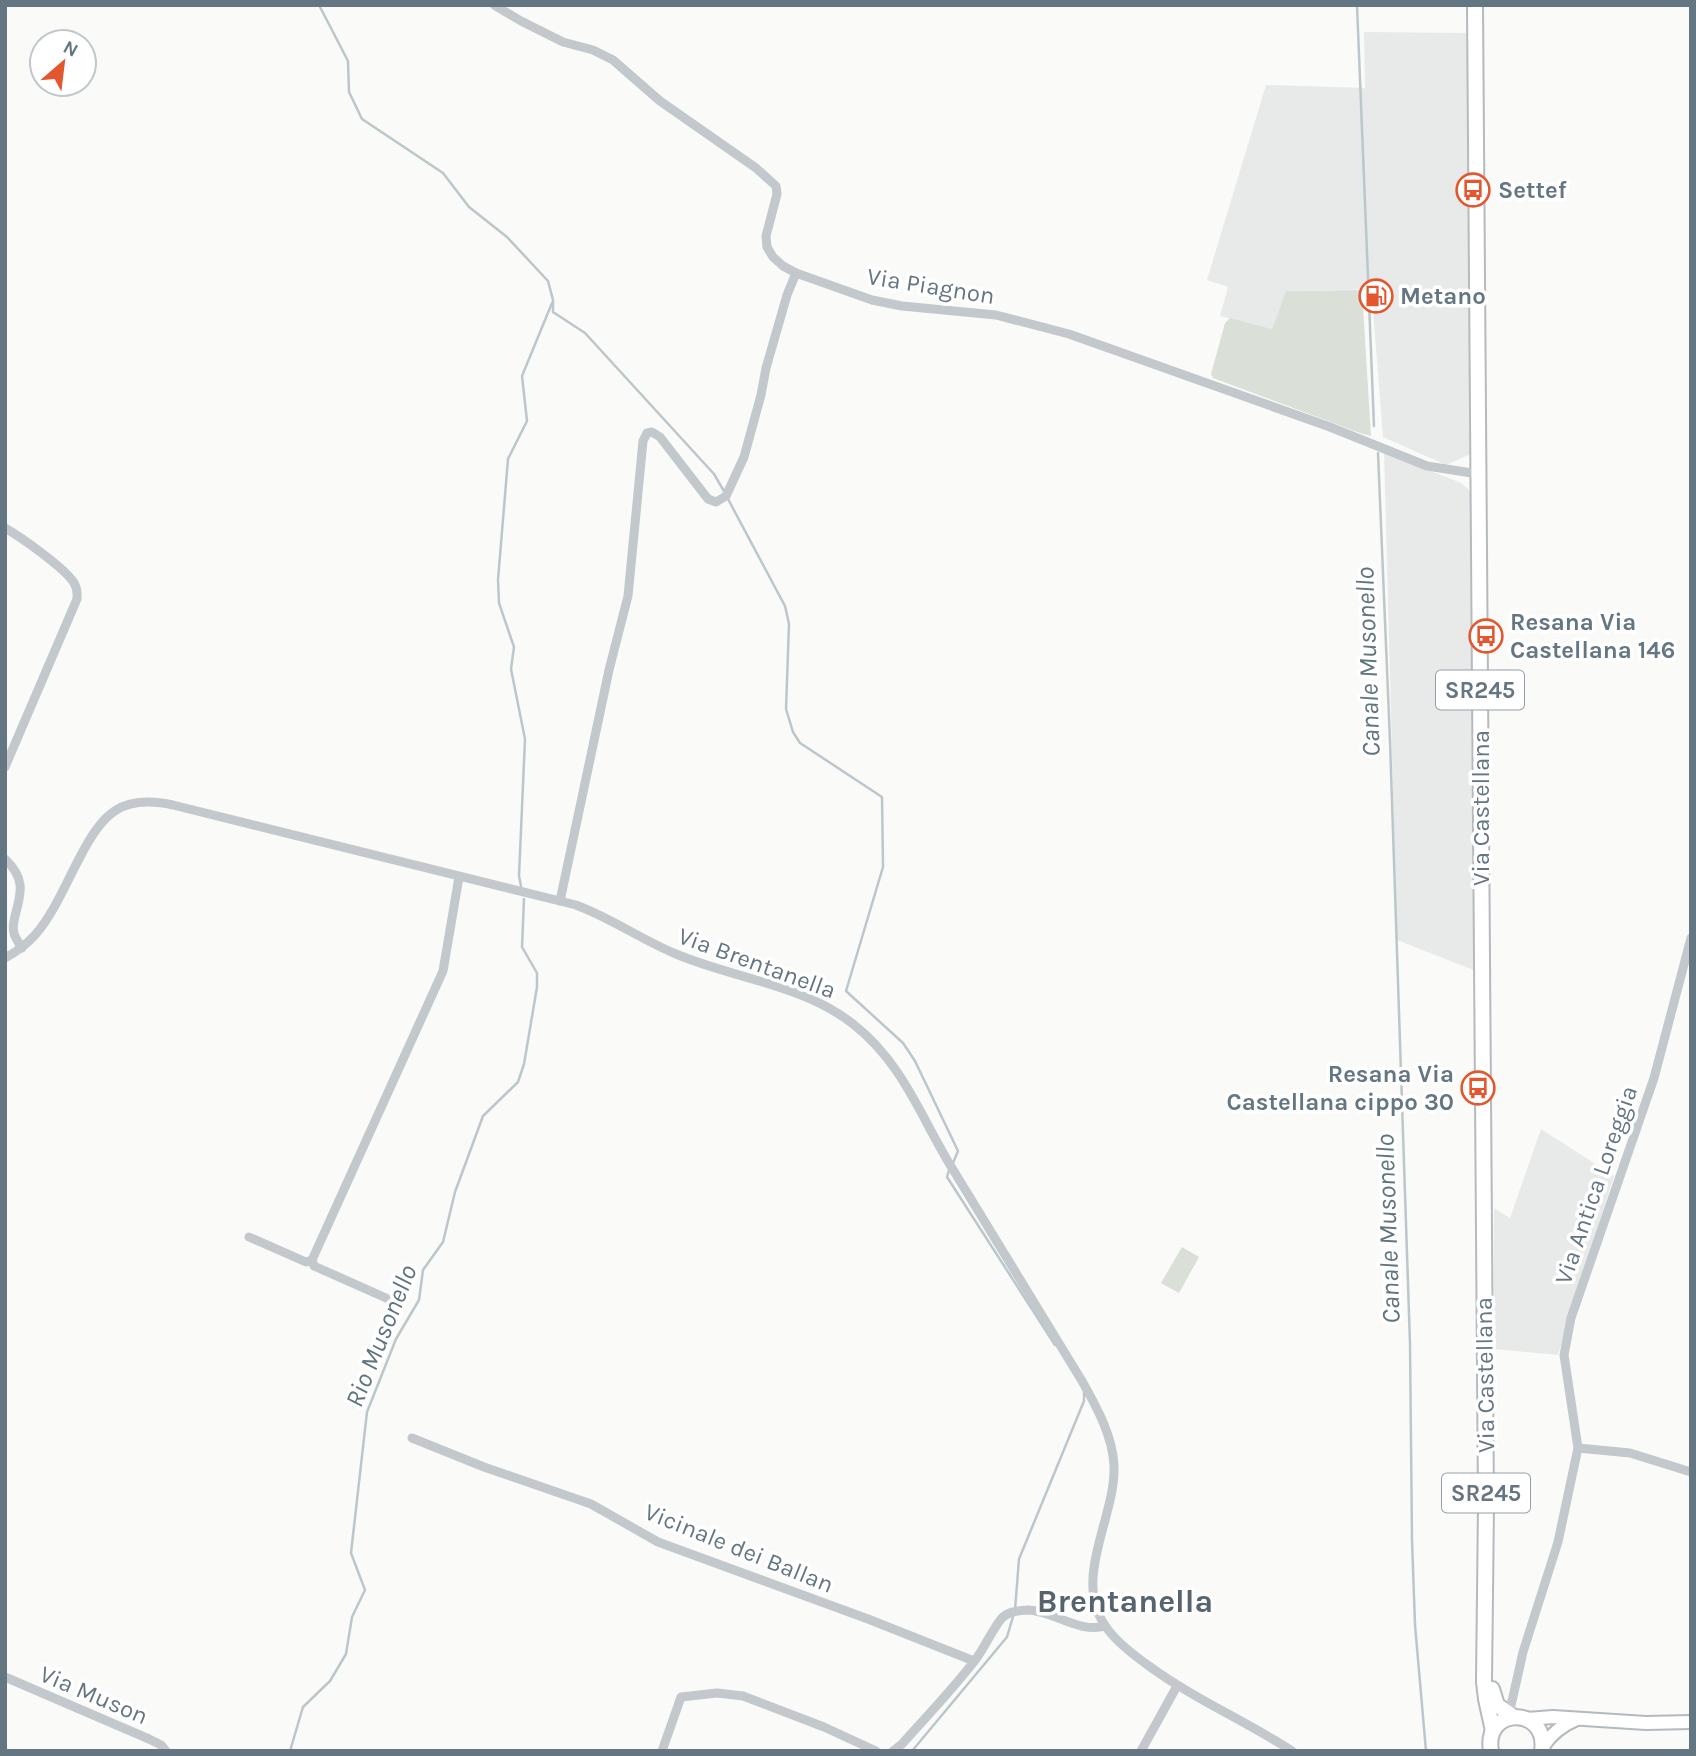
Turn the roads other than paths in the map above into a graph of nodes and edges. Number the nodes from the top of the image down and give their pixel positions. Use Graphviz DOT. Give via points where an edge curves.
graph roads {
  1 [pos="494,5"];
  2 [pos="1475,5"];
  3 [pos="796,273"];
  4 [pos="1478,474"];
  5 [pos="5,528"];
  6 [pos="5,767"];
  7 [pos="5,859"];
  8 [pos="459,877"];
  9 [pos="560,901"];
  10 [pos="1691,938"];
  11 [pos="22,948"];
  12 [pos="5,958"];
  13 [pos="249,1237"];
  14 [pos="312,1260"];
  15 [pos="386,1298"];
  16 [pos="412,1438"];
  17 [pos="1578,1448"];
  18 [pos="1691,1472"];
  19 [pos="1486,1611"];
  20 [pos="1105,1626"];
  21 [pos="974,1661"];
  22 [pos="5,1677"];
  23 [pos="1177,1686"];
  24 [pos="1514,1715"];
  25 [pos="1577,1719"];
  26 [pos="1691,1722"];
  27 [pos="1492,1724"];
  28 [pos="1542,1749"];
  29 [pos="166,1751"];
  30 [pos="662,1751"];
  31 [pos="876,1751"];
  32 [pos="893,1751"];
  33 [pos="1141,1751"];
  34 [pos="1292,1751"];
  35 [pos="1491,1751"];
  1 -- 3 [label="street, Via Piagnon" via="563,42 613,60 660,101 770,179 777,194 767,247"];
  2 -- 4 [label="main road, Via Castellana / SR245"];
  3 -- 4 [label="street, Via Piagnon" via="872,300 996,316 1069,334 1427,466"];
  3 -- 9 [label="street" via="744,457 726,496 716,502 708,499 660,437 647,433 643,441 628,596"];
  4 -- 19 [label="main road, Via Castellana / SR245"];
  5 -- 6 [label="street" via="73,581 77,599"];
  7 -- 11 [label="street" via="19,876 13,932"];
  8 -- 9 [label="street, Via Brentanella"];
  8 -- 11 [label="street, Via Brentanella" via="163,803 136,803 117,810 97,827 43,924"];
  8 -- 14 [label="street" via="443,971"];
  9 -- 20 [label="street, Via Brentanella" via="598,914 677,954 817,1001 854,1025 890,1060 1082,1381 1104,1426 1113,1451 1114,1475 1095,1559 1093,1590"];
  10 -- 17 [label="street, Via Antica Loreggia" via="1654,1078 1571,1318 1564,1355"];
  11 -- 12 [label="street, Via Brentanella"];
  13 -- 14 [label="street" via="306,1262"];
  14 -- 15 [label="street" via="314,1266"];
  16 -- 21 [label="street, Vicinale dei Ballan" via="591,1504 658,1542"];
  17 -- 18 [label="street" via="1630,1453"];
  17 -- 24 [label="street, Via Antica Loreggia" via="1558,1542 1523,1652"];
  19 -- 24 [label="main road, Via Castellana / SR245" via="1493,1694 1497,1705"];
  19 -- 27 [label="main road, Via Castellana / SR245" via="1485,1682"];
  20 -- 21 [label="street" via="1083,1626 1032,1610 1014,1611 1004,1616"];
  20 -- 23 [label="street, Via Brentanella" via="1125,1648"];
  21 -- 32 [label="street"];
  22 -- 29 [label="street, Via Muson" via="149,1739"];
  23 -- 33 [label="street"];
  23 -- 34 [label="street, Via Brentanella"];
  24 -- 25 [label="street"];
  24 -- 27 [label="main road"];
  24 -- 28 [label="main road, SR245" via="1534,1723"];
  25 -- 26 [label="street"];
  25 -- 28 [label="street" via="1560,1727"];
  27 -- 35 [label="main road, SR245"];
  30 -- 31 [label="street" via="681,1697 717,1693 743,1696"];
}
